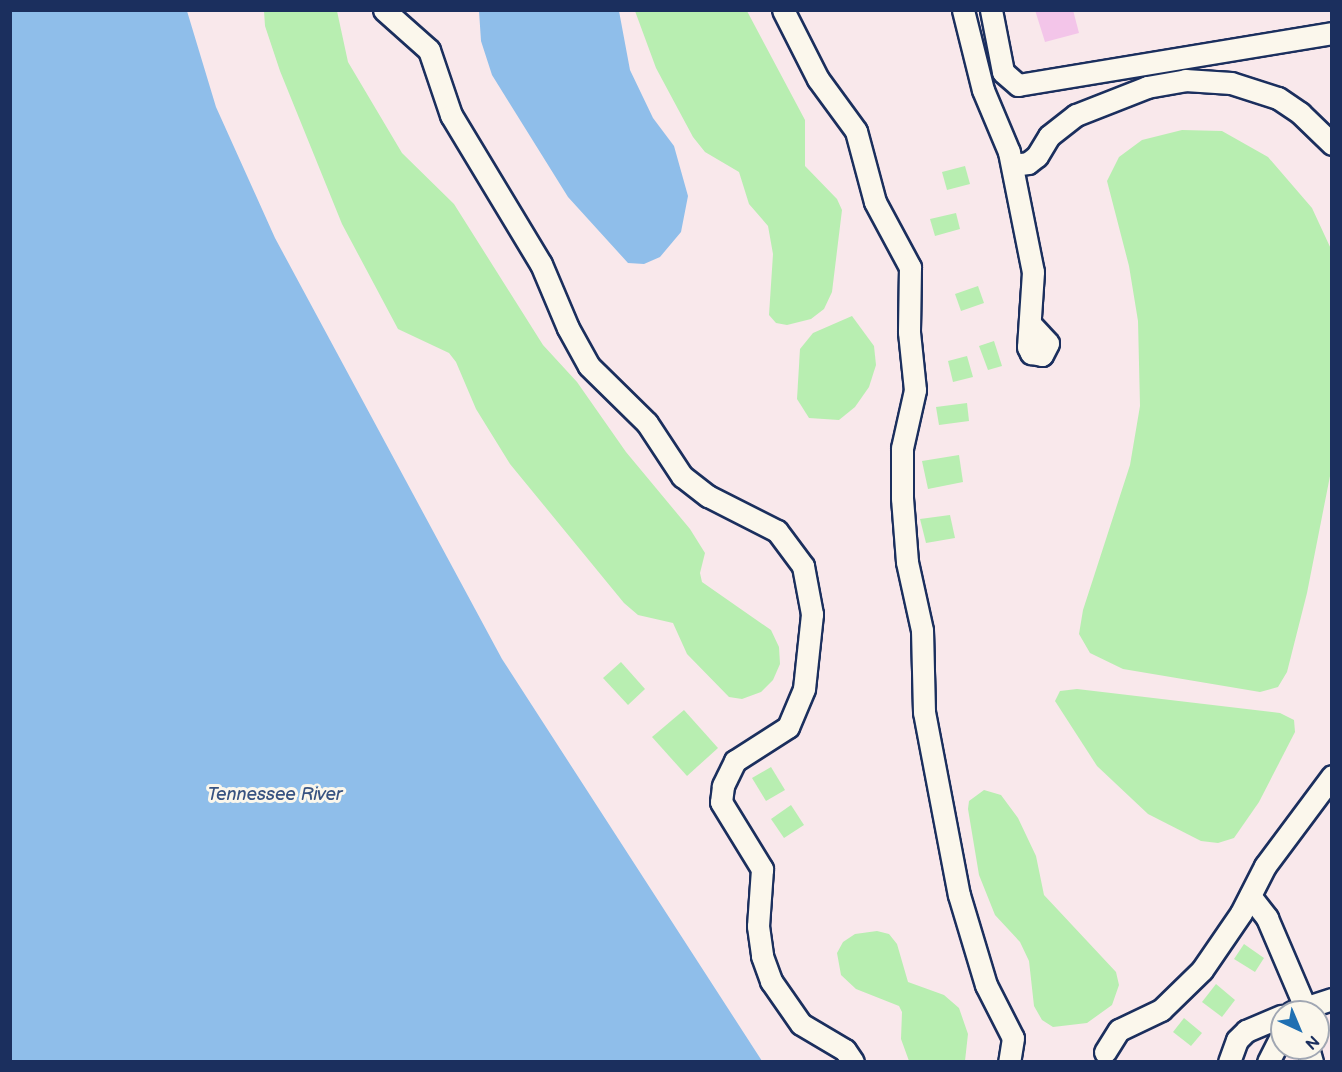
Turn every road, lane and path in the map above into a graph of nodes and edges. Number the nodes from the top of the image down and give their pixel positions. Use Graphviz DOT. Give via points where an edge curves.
graph roads {
  1 [pos="384,10"];
  2 [pos="783,10"];
  3 [pos="963,10"];
  4 [pos="991,10"];
  5 [pos="1332,33"];
  6 [pos="1332,144"];
  7 [pos="1012,165"];
  8 [pos="1031,325"];
  9 [pos="1332,776"];
  10 [pos="1250,896"];
  11 [pos="1283,1000"];
  12 [pos="1270,1023"];
  13 [pos="1105,1052"];
  14 [pos="853,1062"];
  15 [pos="1009,1062"];
  16 [pos="1229,1062"];
  1 -- 14 [label="street" via="429,50 451,115 541,264 589,366 647,423 682,476 708,496 777,531 803,566 812,614 804,689 782,733 735,761 723,786 721,802 762,869 758,926 771,981 801,1024 844,1050"];
  2 -- 15 [label="street" via="818,79 856,131 875,202 910,267 909,332 915,390 902,448 901,485 906,562 922,630 924,712 958,895 986,985 1013,1038"];
  3 -- 7 [label="street" via="983,90"];
  4 -- 5 [label="street" via="1003,72 1018,85"];
  6 -- 7 [label="street" via="1278,98 1231,83 1185,80 1130,93 1076,115 1049,136 1037,156 1028,163"];
  7 -- 8 [label="street" via="1033,272"];
  9 -- 10 [label="street" via="1265,866"];
  10 -- 11 [label="street" via="1267,918"];
  10 -- 13 [label="street" via="1194,980 1161,1010 1119,1030"];
  12 -- 16 [label="street" via="1246,1031 1237,1040"];
}
